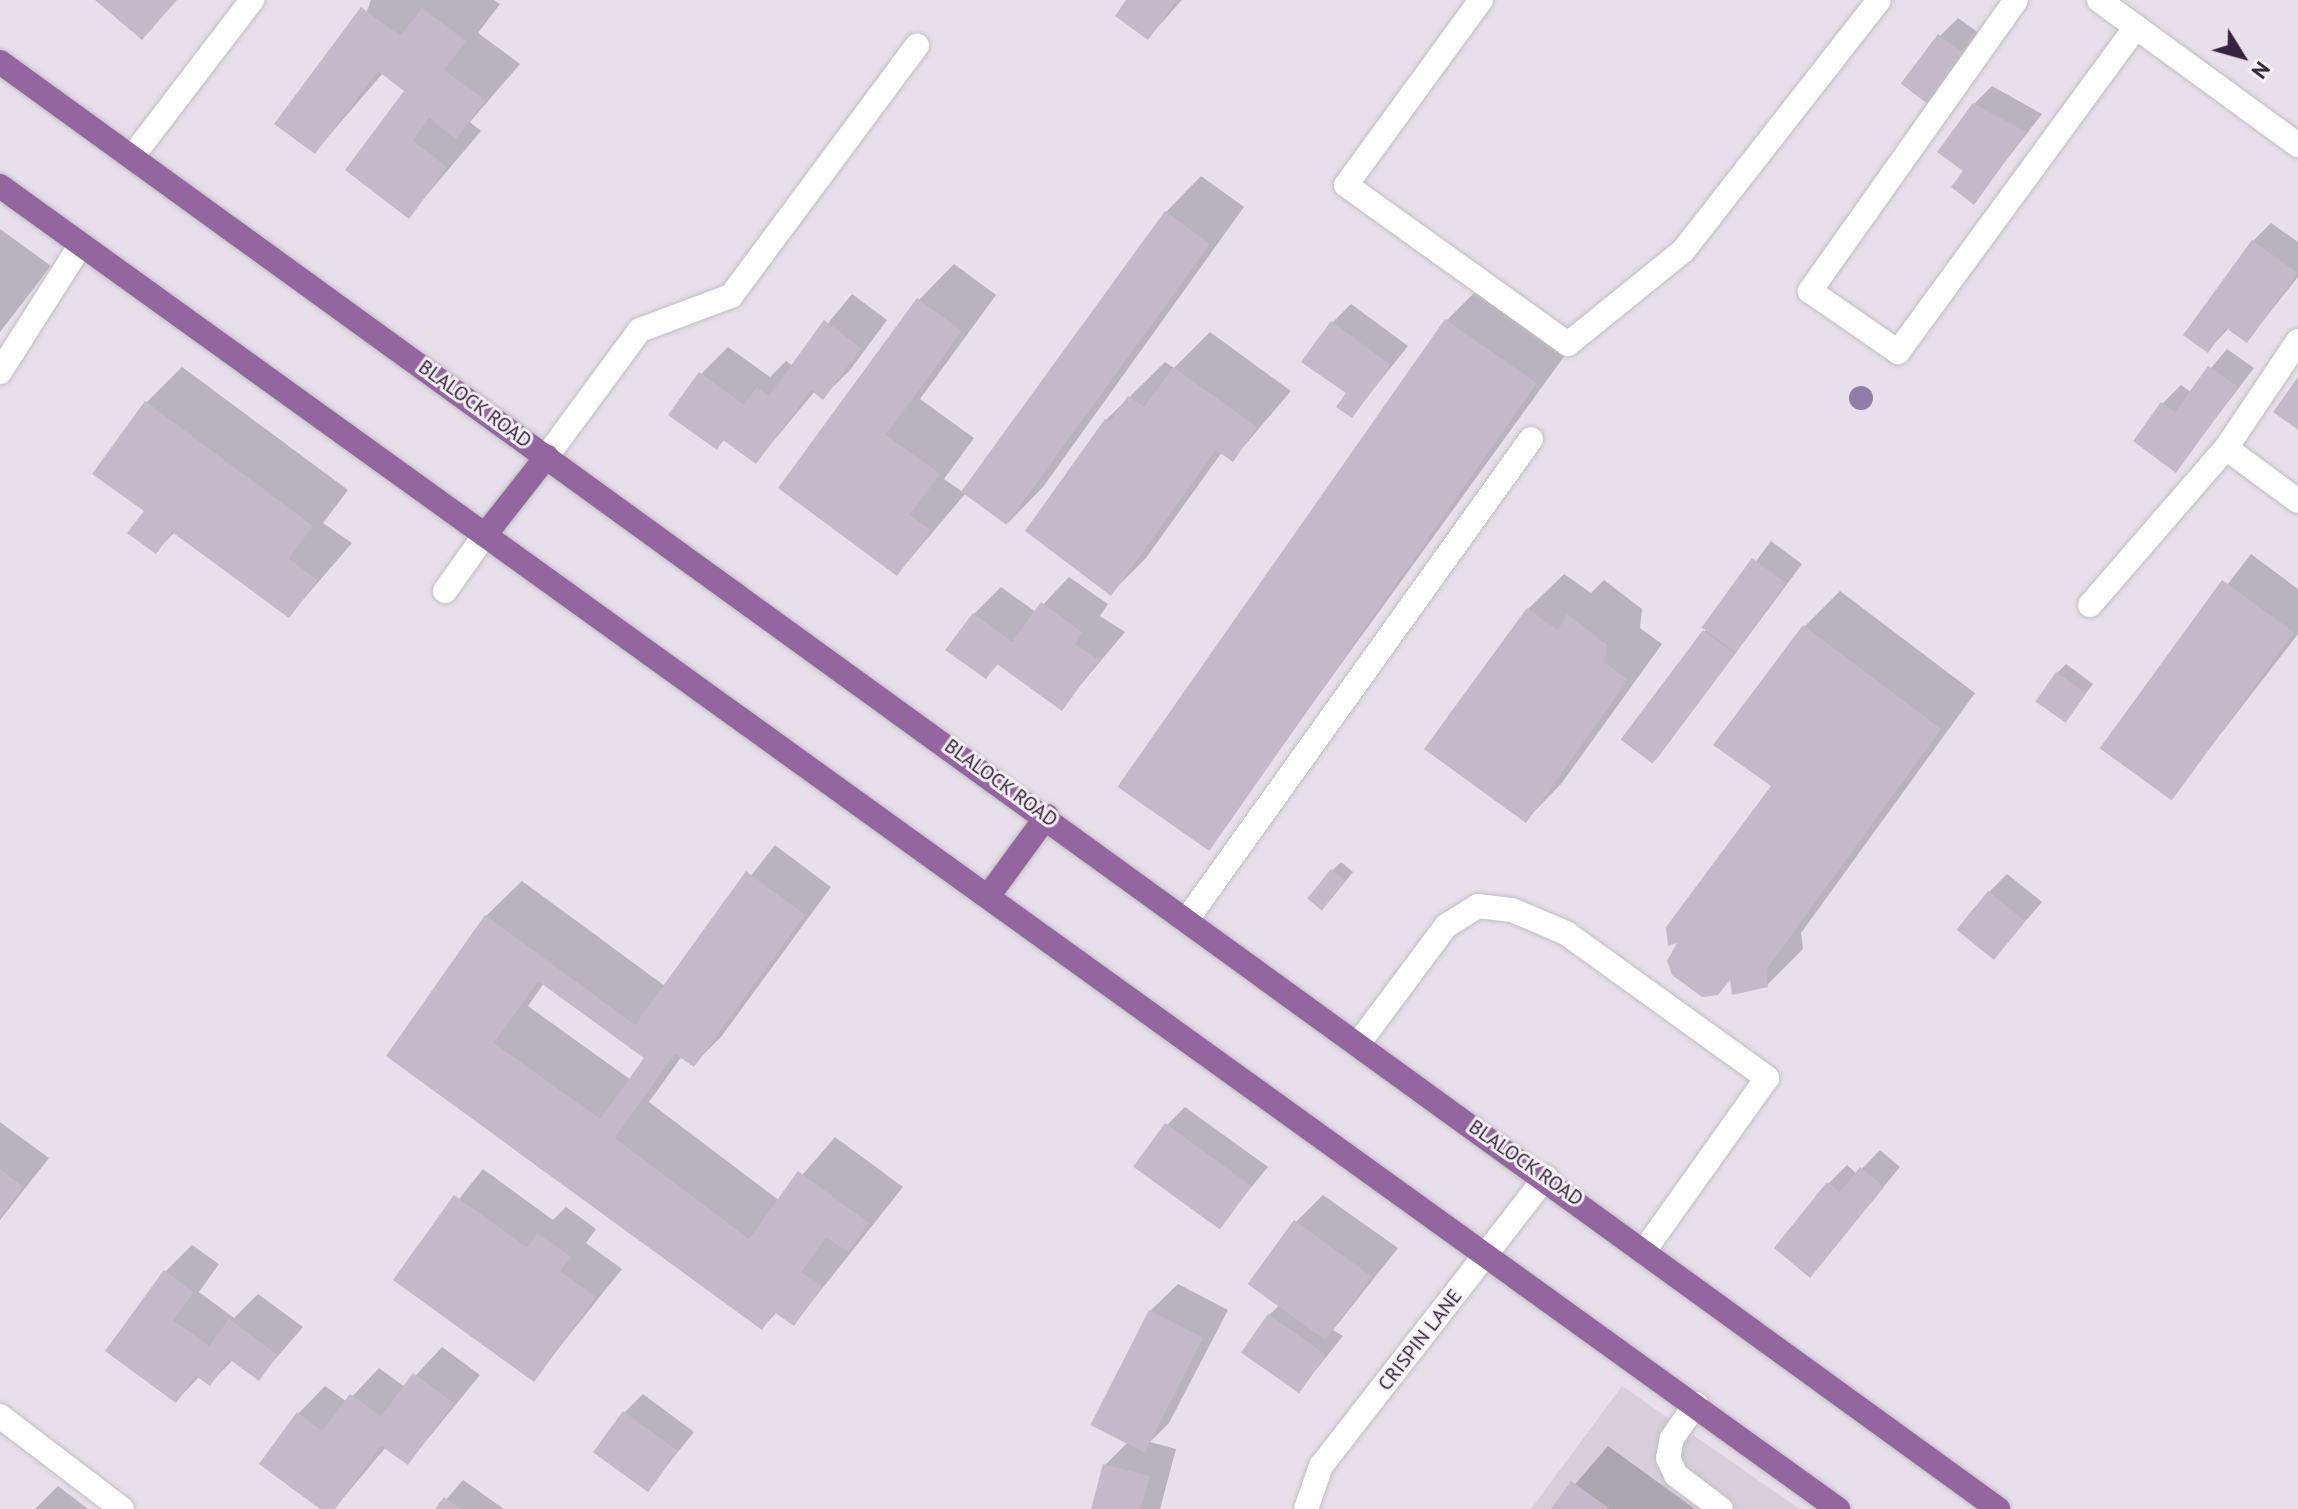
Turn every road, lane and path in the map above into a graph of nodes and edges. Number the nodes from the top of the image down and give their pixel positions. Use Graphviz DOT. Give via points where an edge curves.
graph roads {
  1 [pos="252,0"];
  2 [pos="1481,0"];
  3 [pos="1879,0"];
  4 [pos="2016,0"];
  5 [pos="2099,0"];
  6 [pos="2136,27"];
  7 [pos="917,46"];
  8 [pos="0,62"];
  9 [pos="2298,145"];
  10 [pos="132,157"];
  11 [pos="0,186"];
  12 [pos="80,246"];
  13 [pos="2298,341"];
  14 [pos="0,372"];
  15 [pos="1531,439"];
  16 [pos="2226,448"];
  17 [pos="547,456"];
  18 [pos="2298,501"];
  19 [pos="485,535"];
  20 [pos="445,591"];
  21 [pos="2090,605"];
  22 [pos="1047,816"];
  23 [pos="989,895"];
  24 [pos="1188,918"];
  25 [pos="1358,1044"];
  26 [pos="1546,1177"];
  27 [pos="1646,1248"];
  28 [pos="1489,1252"];
  29 [pos="1696,1404"];
  30 [pos="0,1416"];
  31 [pos="122,1509"];
  32 [pos="1306,1509"];
  33 [pos="1721,1509"];
  34 [pos="1838,1509"];
  35 [pos="1998,1509"];
  1 -- 10 [label="street"];
  2 -- 3 [label="street" via="1346,185 1568,344 1683,251"];
  4 -- 6 [label="street" via="1810,291 1898,352"];
  5 -- 6 [label="street"];
  6 -- 9 [label="street"];
  7 -- 17 [label="street" via="731,296 640,330"];
  8 -- 10 [label="main road, BLALOCK ROAD"];
  10 -- 17 [label="main road, BLALOCK ROAD"];
  11 -- 12 [label="main road"];
  12 -- 14 [label="street"];
  12 -- 19 [label="main road"];
  13 -- 16 [label="street"];
  15 -- 24 [label="street"];
  16 -- 18 [label="street"];
  16 -- 21 [label="street"];
  17 -- 19 [label="main road"];
  17 -- 22 [label="main road, BLALOCK ROAD"];
  19 -- 20 [label="street"];
  19 -- 23 [label="main road"];
  22 -- 23 [label="main road"];
  22 -- 24 [label="main road, BLALOCK ROAD"];
  23 -- 28 [label="main road"];
  24 -- 25 [label="main road, BLALOCK ROAD"];
  25 -- 26 [label="main road, BLALOCK ROAD"];
  25 -- 27 [label="street" via="1446,926 1478,906 1512,910 1566,933 1767,1078"];
  26 -- 27 [label="main road, BLALOCK ROAD"];
  26 -- 28 [label="street, CRISPIN LANE"];
  27 -- 35 [label="main road, BLALOCK ROAD"];
  28 -- 29 [label="main road"];
  28 -- 32 [label="street, CRISPIN LANE" via="1321,1466"];
  29 -- 33 [label="street" via="1672,1438 1668,1458 1676,1475"];
  29 -- 34 [label="main road"];
  30 -- 31 [label="street"];
}
